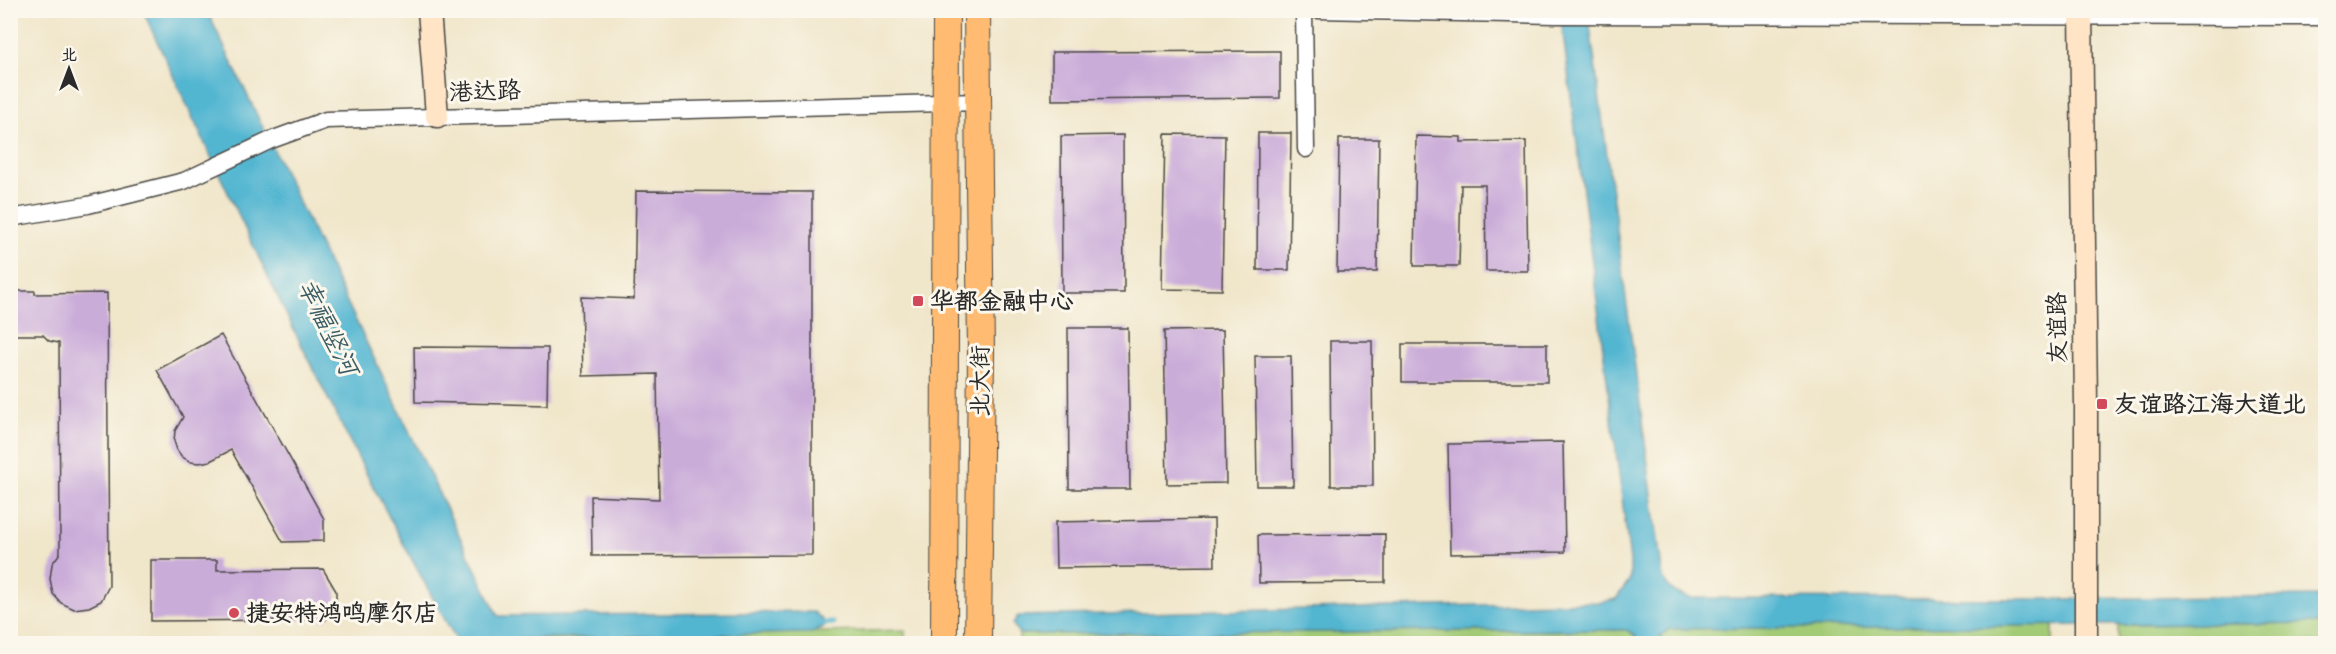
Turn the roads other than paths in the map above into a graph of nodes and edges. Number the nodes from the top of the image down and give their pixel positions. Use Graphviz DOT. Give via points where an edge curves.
graph roads {
  1 [pos="429,10"];
  2 [pos="946,10"];
  3 [pos="977,10"];
  4 [pos="1304,10"];
  5 [pos="1318,10"];
  6 [pos="1491,12"];
  7 [pos="1622,12"];
  8 [pos="2081,14"];
  9 [pos="2325,17"];
  10 [pos="947,102"];
  11 [pos="978,102"];
  12 [pos="437,117"];
  13 [pos="1306,149"];
  14 [pos="10,218"];
  15 [pos="2086,636"];
  16 [pos="945,644"];
  17 [pos="978,644"];
  1 -- 12 [label="street"];
  2 -- 10 [label="main road, 北大街"];
  3 -- 11 [label="main road, 北大街"];
  4 -- 13 [label="street"];
  5 -- 6 [label="street"];
  6 -- 7 [label="street"];
  7 -- 8 [label="street"];
  8 -- 9 [label="street"];
  8 -- 15 [label="street, 友谊路"];
  10 -- 11 [label="street, 港达路"];
  10 -- 12 [label="street, 港达路"];
  10 -- 16 [label="main road, 北大街"];
  11 -- 17 [label="main road, 北大街"];
  12 -- 14 [label="street, 港达路" via="326,120 271,140 184,181 88,205"];
}
